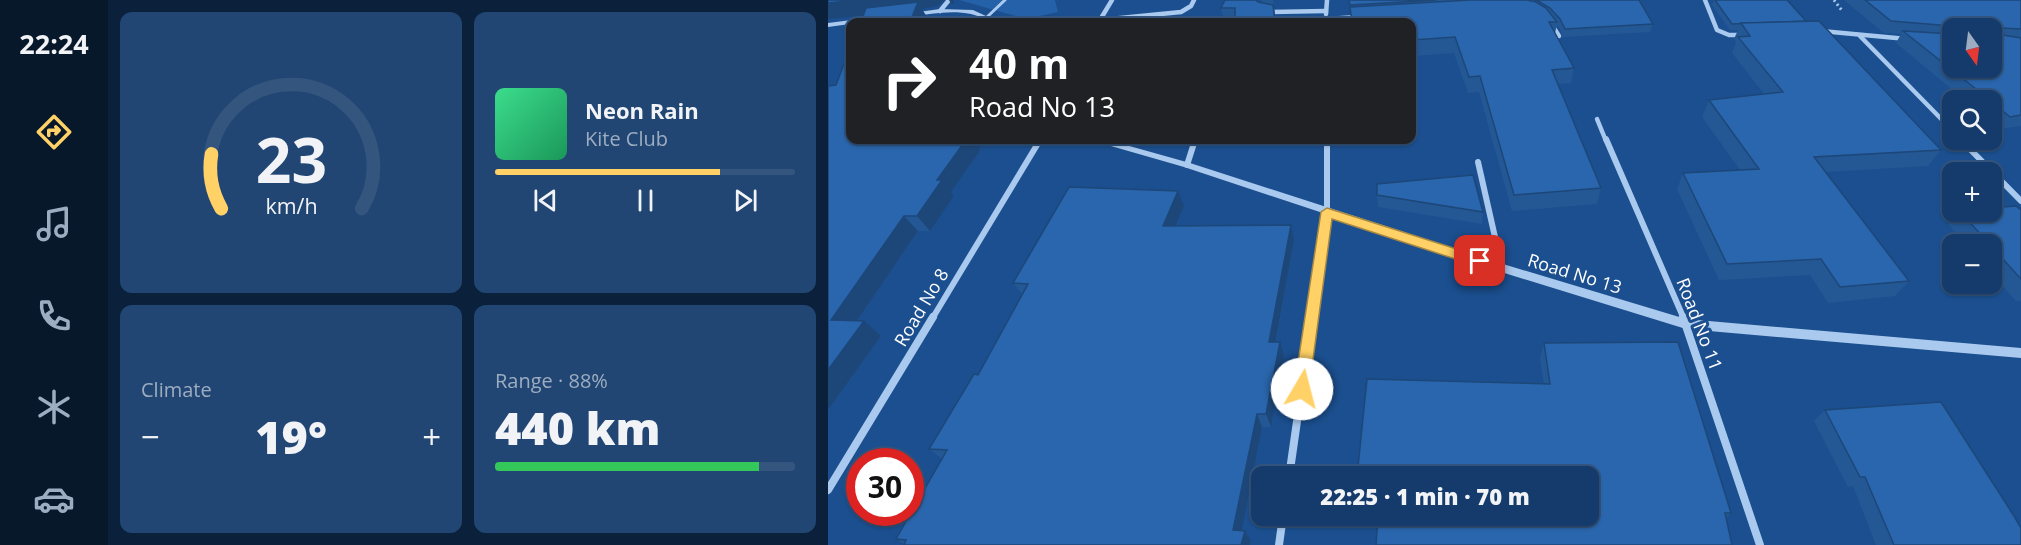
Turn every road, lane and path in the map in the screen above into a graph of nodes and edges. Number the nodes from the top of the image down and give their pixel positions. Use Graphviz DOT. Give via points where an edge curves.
graph roads {
  1 [pos="949,0"];
  2 [pos="1005,0"];
  3 [pos="1112,0"];
  4 [pos="1194,0"];
  5 [pos="1327,0"];
  6 [pos="1705,0"];
  7 [pos="1262,10"];
  8 [pos="940,11"];
  9 [pos="1326,11"];
  10 [pos="906,15"];
  11 [pos="1360,17"];
  12 [pos="986,18"];
  13 [pos="1101,18"];
  14 [pos="1120,18"];
  15 [pos="1326,18"];
  16 [pos="1352,18"];
  17 [pos="1550,22"];
  18 [pos="846,23"];
  19 [pos="828,25"];
  20 [pos="1814,31"];
  21 [pos="1750,34"];
  22 [pos="1558,36"];
  23 [pos="1859,36"];
  24 [pos="1918,39"];
  25 [pos="1597,119"];
  26 [pos="1942,120"];
  27 [pos="1038,144"];
  28 [pos="1114,144"];
  29 [pos="1194,144"];
  30 [pos="1326,144"];
  31 [pos="1971,150"];
  32 [pos="1478,162"];
  33 [pos="1186,165"];
  34 [pos="2021,201"];
  35 [pos="1327,212"];
  36 [pos="1502,268"];
  37 [pos="1686,324"];
  38 [pos="2021,353"];
  39 [pos="1291,466"];
  40 [pos="828,490"];
  41 [pos="1282,526"];
  42 [pos="1279,545"];
  43 [pos="1760,545"];
  1 -- 8 [label="street"];
  2 -- 12 [label="lane"];
  3 -- 13 [label="street"];
  4 -- 14 [label="street" via="1181,12"];
  5 -- 9 [label="street"];
  6 -- 21 [label="street" via="1717,30 1729,35"];
  7 -- 9 [label="street"];
  8 -- 10 [label="street"];
  8 -- 12 [label="street" via="973,12"];
  9 -- 15 [label="street"];
  11 -- 16 [label="street"];
  17 -- 22 [label="street"];
  18 -- 19 [label="street"];
  20 -- 23 [label="street"];
  23 -- 24 [label="street"];
  23 -- 26 [label="street"];
  25 -- 37 [label="street, Road No 11"];
  27 -- 40 [label="street, Road No 8"];
  28 -- 33 [label="street, Road No 13"];
  29 -- 33 [label="street"];
  30 -- 35 [label="street"];
  31 -- 34 [label="street"];
  32 -- 36 [label="street"];
  33 -- 35 [label="street, Road No 13"];
  35 -- 36 [label="street, Road No 13"];
  35 -- 39 [label="street"];
  36 -- 37 [label="street, Road No 13"];
  37 -- 38 [label="street, Road No 13"];
  37 -- 43 [label="street, Road No 11"];
  41 -- 42 [label="street"];
}
